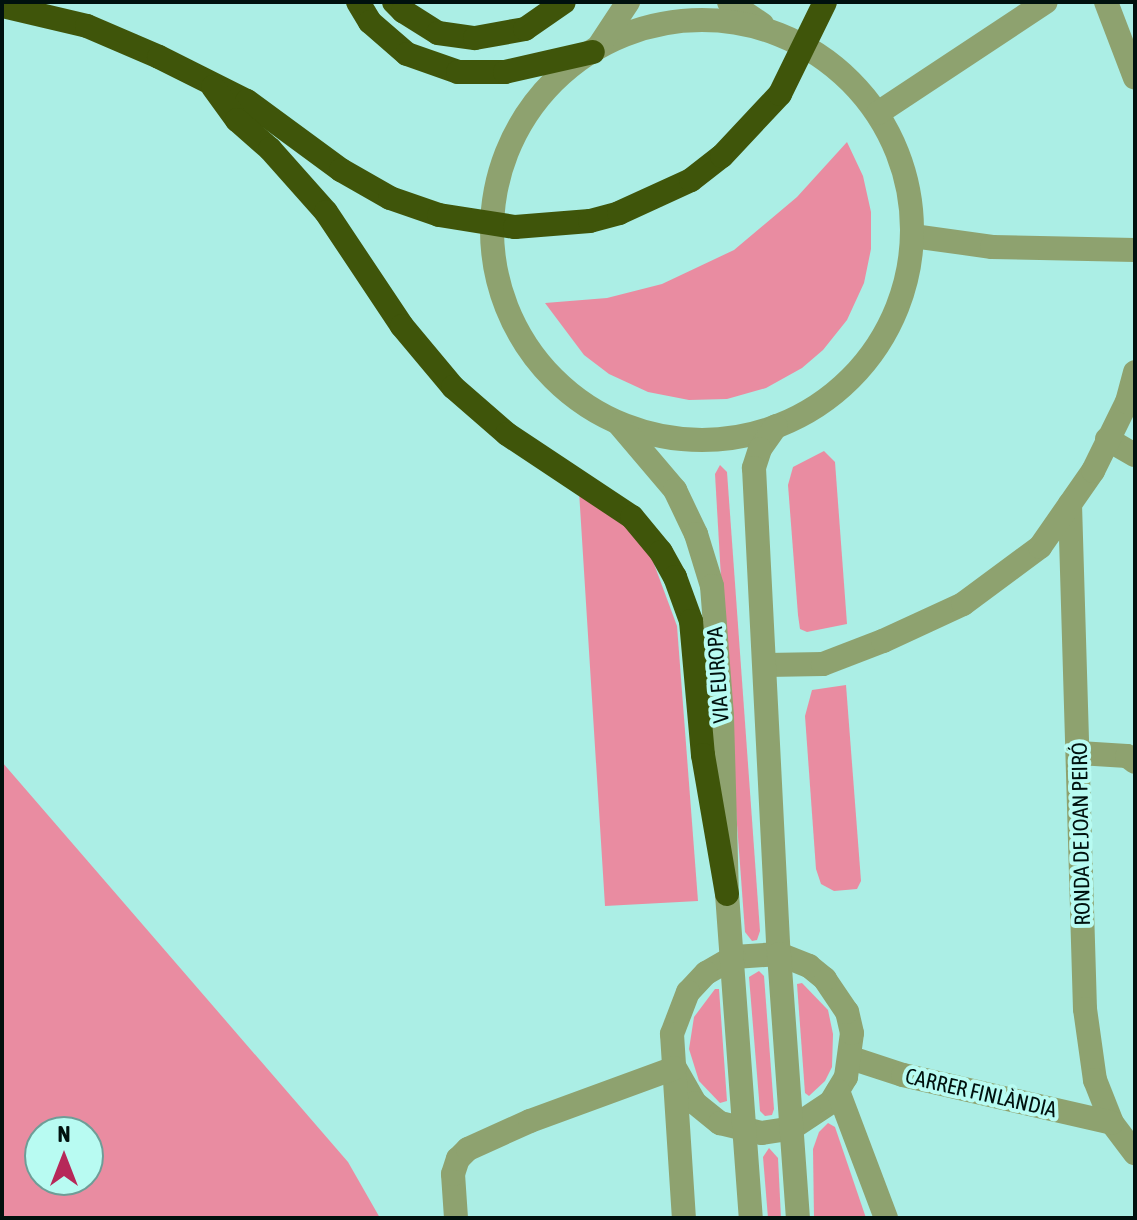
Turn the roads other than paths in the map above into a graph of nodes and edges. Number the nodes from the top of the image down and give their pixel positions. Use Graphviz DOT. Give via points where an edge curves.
graph roads {
  1 [pos="358,2"];
  2 [pos="394,2"];
  3 [pos="564,2"];
  4 [pos="628,2"];
  5 [pos="729,2"];
  6 [pos="825,2"];
  7 [pos="1046,2"];
  8 [pos="1106,2"];
  9 [pos="2,6"];
  10 [pos="780,35"];
  11 [pos="595,50"];
  12 [pos="1135,78"];
  13 [pos="213,87"];
  14 [pos="878,113"];
  15 [pos="913,236"];
  16 [pos="1135,250"];
  17 [pos="1135,372"];
  18 [pos="618,422"];
  19 [pos="776,426"];
  20 [pos="1107,439"];
  21 [pos="1135,455"];
  22 [pos="1070,504"];
  23 [pos="767,665"];
  24 [pos="1079,753"];
  25 [pos="1135,762"];
  26 [pos="727,894"];
  27 [pos="779,954"];
  28 [pos="734,957"];
  29 [pos="851,1058"];
  30 [pos="675,1068"];
  31 [pos="838,1091"];
  32 [pos="1112,1123"];
  33 [pos="792,1128"];
  34 [pos="745,1131"];
  35 [pos="1135,1153"];
  36 [pos="456,1218"];
  37 [pos="684,1218"];
  38 [pos="751,1218"];
  39 [pos="798,1218"];
  40 [pos="886,1218"];
  1 -- 11 [label="highway" via="370,22 407,54 458,72 505,72"];
  2 -- 3 [label="highway" via="438,33 475,38 525,29"];
  4 -- 11 [label="street"];
  5 -- 10 [label="street"];
  6 -- 13 [label="highway" via="780,94 722,156 691,180 643,203 553,227 457,219 390,198 341,170 247,101"];
  7 -- 14 [label="street"];
  8 -- 12 [label="street"];
  9 -- 13 [label="highway" via="87,26"];
  10 -- 11 [label="street" via="748,25 686,21 626,35"];
  10 -- 14 [label="street" via="830,64"];
  11 -- 18 [label="street" via="559,77 527,114 505,158 493,205 493,253 504,300 526,344 557,382"];
  13 -- 26 [label="highway" via="237,120 326,212 402,326 453,387 507,434 625,511 661,552 691,621 703,755"];
  14 -- 15 [label="street" via="905,173"];
  15 -- 16 [label="street" via="992,247"];
  15 -- 19 [label="street" via="904,290 865,363 825,400"];
  17 -- 20 [label="street" via="1127,402"];
  18 -- 19 [label="street" via="696,439 723,439"];
  18 -- 26 [label="street, VIA EUROPA" via="675,490 706,559 722,717"];
  19 -- 23 [label="street" via="754,468"];
  20 -- 21 [label="street"];
  20 -- 22 [label="street"];
  22 -- 23 [label="street" via="1040,547 963,604 823,664"];
  22 -- 24 [label="street, RONDA DE JOAN PEIRÓ"];
  23 -- 27 [label="street"];
  24 -- 25 [label="street" via="1127,756"];
  24 -- 32 [label="street, RONDA DE JOAN PEIRÓ" via="1085,1009 1095,1080"];
  26 -- 28 [label="street, VIA EUROPA"];
  27 -- 28 [label="street"];
  27 -- 29 [label="street" via="809,966 839,996 852,1033"];
  27 -- 33 [label="street"];
  28 -- 30 [label="street" via="706,973 683,1001 672,1034"];
  28 -- 34 [label="street, VIA EUROPA"];
  29 -- 31 [label="street"];
  29 -- 32 [label="street, CARRER FINLÀNDIA"];
  30 -- 34 [label="street" via="684,1089 705,1113"];
  30 -- 36 [label="street" via="468,1149 453,1174"];
  30 -- 37 [label="street"];
  31 -- 33 [label="street" via="820,1112"];
  31 -- 40 [label="street"];
  32 -- 35 [label="street, RONDA DE JOAN PEIRÓ"];
  33 -- 34 [label="street"];
  33 -- 39 [label="street"];
  34 -- 38 [label="street, VIA EUROPA"];
}
